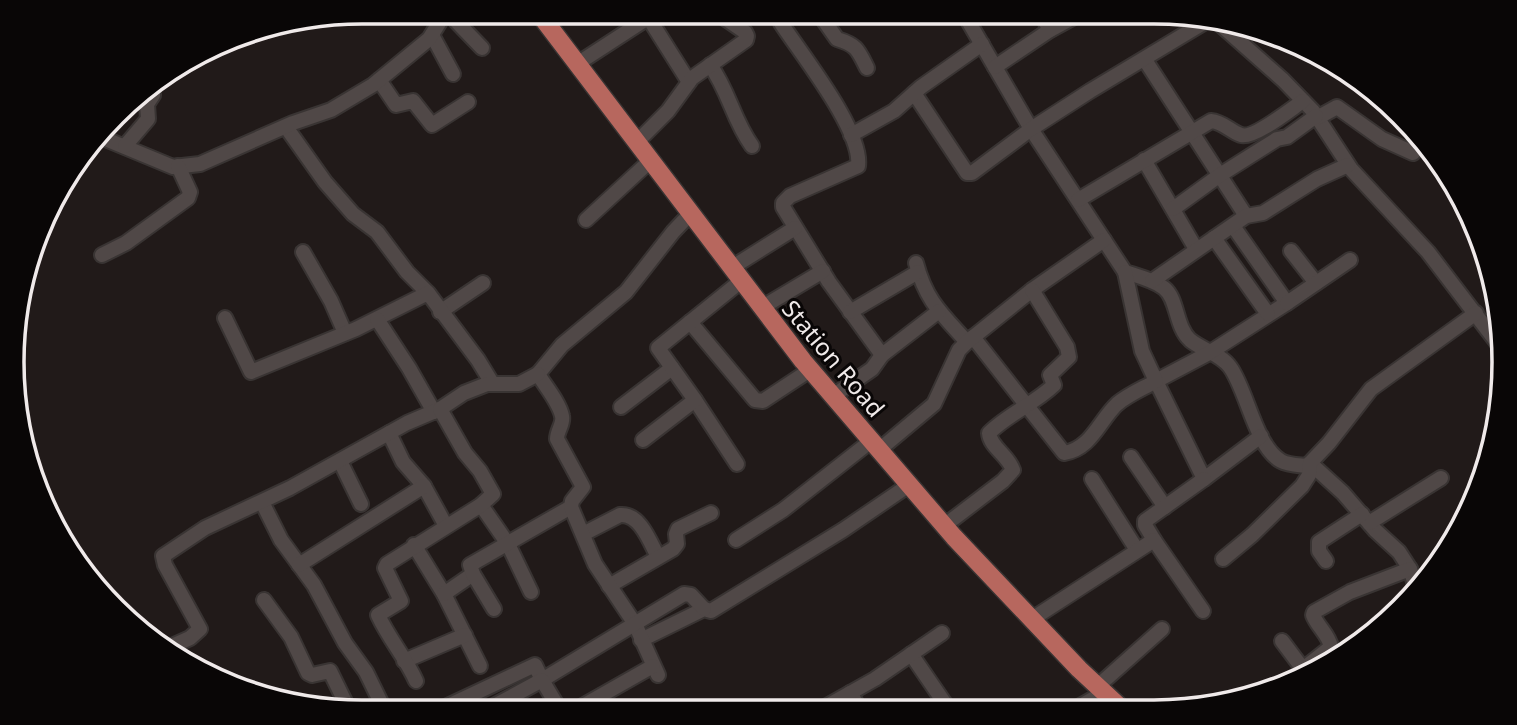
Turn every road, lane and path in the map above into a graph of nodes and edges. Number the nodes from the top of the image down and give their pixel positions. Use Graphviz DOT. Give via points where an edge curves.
graph roads {
  1 [pos="439,24"];
  2 [pos="458,24"];
  3 [pos="547,24"];
  4 [pos="638,24"];
  5 [pos="657,24"];
  6 [pos="735,24"];
  7 [pos="782,24"];
  8 [pos="826,24"];
  9 [pos="970,24"];
  10 [pos="1047,24"];
  11 [pos="1061,24"];
  12 [pos="1197,27"];
  13 [pos="1050,30"];
  14 [pos="1230,33"];
  15 [pos="432,35"];
  16 [pos="982,44"];
  17 [pos="482,48"];
  18 [pos="1144,60"];
  19 [pos="577,64"];
  20 [pos="710,65"];
  21 [pos="995,67"];
  22 [pos="867,68"];
  23 [pos="453,74"];
  24 [pos="379,80"];
  25 [pos="689,82"];
  26 [pos="914,93"];
  27 [pos="150,100"];
  28 [pos="1303,101"];
  29 [pos="468,102"];
  30 [pos="1316,117"];
  31 [pos="286,127"];
  32 [pos="1031,129"];
  33 [pos="1192,133"];
  34 [pos="851,135"];
  35 [pos="108,140"];
  36 [pos="636,143"];
  37 [pos="125,146"];
  38 [pos="752,146"];
  39 [pos="1413,153"];
  40 [pos="1144,160"];
  41 [pos="650,161"];
  42 [pos="1348,165"];
  43 [pos="178,166"];
  44 [pos="1220,175"];
  45 [pos="1078,200"];
  46 [pos="1172,209"];
  47 [pos="690,214"];
  48 [pos="1246,216"];
  49 [pos="586,220"];
  50 [pos="1233,226"];
  51 [pos="795,228"];
  52 [pos="1214,238"];
  53 [pos="1104,240"];
  54 [pos="1196,249"];
  55 [pos="1291,251"];
  56 [pos="303,252"];
  57 [pos="102,255"];
  58 [pos="1350,260"];
  59 [pos="823,271"];
  60 [pos="1125,272"];
  61 [pos="736,275"];
  62 [pos="1152,281"];
  63 [pos="483,283"];
  64 [pos="1316,283"];
  65 [pos="1032,290"];
  66 [pos="428,293"];
  67 [pos="1287,303"];
  68 [pos="761,308"];
  69 [pos="939,311"];
  70 [pos="440,312"];
  71 [pos="850,312"];
  72 [pos="1476,313"];
  73 [pos="1268,314"];
  74 [pos="225,318"];
  75 [pos="377,319"];
  76 [pos="690,322"];
  77 [pos="345,332"];
  78 [pos="1491,334"];
  79 [pos="970,339"];
  80 [pos="1209,353"];
  81 [pos="882,355"];
  82 [pos="671,368"];
  83 [pos="810,370"];
  84 [pos="538,374"];
  85 [pos="1156,381"];
  86 [pos="492,383"];
  87 [pos="833,396"];
  88 [pos="695,400"];
  89 [pos="1026,405"];
  90 [pos="621,407"];
  91 [pos="437,410"];
  92 [pos="389,433"];
  93 [pos="1261,436"];
  94 [pos="643,440"];
  95 [pos="875,446"];
  96 [pos="1131,457"];
  97 [pos="340,461"];
  98 [pos="1310,463"];
  99 [pos="737,464"];
  100 [pos="1441,478"];
  101 [pos="1093,479"];
  102 [pos="1204,479"];
  103 [pos="909,485"];
  104 [pos="424,486"];
  105 [pos="262,502"];
  106 [pos="361,504"];
  107 [pos="481,505"];
  108 [pos="571,506"];
  109 [pos="1165,507"];
  110 [pos="711,513"];
  111 [pos="1365,519"];
  112 [pos="446,526"];
  113 [pos="944,526"];
  114 [pos="583,534"];
  115 [pos="736,540"];
  116 [pos="1154,540"];
  117 [pos="508,544"];
  118 [pos="414,545"];
  119 [pos="1137,550"];
  120 [pos="658,557"];
  121 [pos="1223,559"];
  122 [pos="1326,561"];
  123 [pos="299,565"];
  124 [pos="1410,569"];
  125 [pos="473,574"];
  126 [pos="1413,580"];
  127 [pos="608,586"];
  128 [pos="531,592"];
  129 [pos="444,594"];
  130 [pos="264,600"];
  131 [pos="494,609"];
  132 [pos="704,609"];
  133 [pos="1203,611"];
  134 [pos="1032,619"];
  135 [pos="635,624"];
  136 [pos="1162,629"];
  137 [pos="942,633"];
  138 [pos="466,635"];
  139 [pos="641,640"];
  140 [pos="1282,641"];
  141 [pos="176,644"];
  142 [pos="911,654"];
  143 [pos="1321,657"];
  144 [pos="404,661"];
  145 [pos="480,666"];
  146 [pos="1301,667"];
  147 [pos="542,680"];
  148 [pos="416,681"];
  149 [pos="1101,689"];
  150 [pos="850,693"];
  151 [pos="344,700"];
  152 [pos="380,700"];
  153 [pos="463,700"];
  154 [pos="505,700"];
  155 [pos="554,700"];
  156 [pos="596,700"];
  157 [pos="838,700"];
  158 [pos="854,700"];
  159 [pos="942,700"];
  160 [pos="1086,700"];
  161 [pos="1113,700"];
  1 -- 15 [label="street"];
  2 -- 17 [label="street"];
  3 -- 19 [label="main road, Station Road"];
  4 -- 19 [label="street"];
  5 -- 25 [label="street"];
  6 -- 20 [label="street" via="747,36"];
  7 -- 34 [label="street"];
  8 -- 22 [label="street" via="837,39 857,48"];
  9 -- 16 [label="street"];
  10 -- 13 [label="street"];
  11 -- 13 [label="street"];
  12 -- 18 [label="street"];
  13 -- 21 [label="street"];
  14 -- 28 [label="street"];
  15 -- 23 [label="street"];
  15 -- 24 [label="street"];
  16 -- 21 [label="street"];
  16 -- 26 [label="street"];
  18 -- 32 [label="street"];
  18 -- 33 [label="street"];
  19 -- 36 [label="main road, Station Road"];
  20 -- 25 [label="street"];
  20 -- 38 [label="street" via="723,82 740,129"];
  21 -- 32 [label="street"];
  24 -- 29 [label="street" via="396,105 413,101 432,125"];
  24 -- 31 [label="street" via="331,110"];
  25 -- 36 [label="street"];
  26 -- 32 [label="street" via="967,173"];
  26 -- 34 [label="street" via="894,111"];
  27 -- 37 [label="street" via="148,120"];
  28 -- 30 [label="street"];
  28 -- 33 [label="street" via="1252,135 1241,135 1216,121"];
  30 -- 39 [label="street" via="1337,107 1382,139"];
  30 -- 42 [label="street"];
  30 -- 44 [label="street"];
  31 -- 43 [label="street" via="200,164"];
  31 -- 66 [label="street" via="353,214 377,232"];
  32 -- 45 [label="street"];
  33 -- 40 [label="street"];
  33 -- 44 [label="street"];
  34 -- 51 [label="street" via="858,166 783,203"];
  35 -- 37 [label="street"];
  36 -- 41 [label="main road, Station Road"];
  37 -- 43 [label="street"];
  40 -- 45 [label="street"];
  40 -- 46 [label="street"];
  41 -- 47 [label="main road, Station Road"];
  41 -- 49 [label="street"];
  42 -- 48 [label="street" via="1263,213"];
  42 -- 72 [label="street" via="1428,252"];
  43 -- 57 [label="street" via="190,192 188,198"];
  44 -- 46 [label="street"];
  44 -- 48 [label="street"];
  45 -- 53 [label="street"];
  46 -- 54 [label="street"];
  47 -- 61 [label="main road, Station Road"];
  47 -- 84 [label="street" via="626,292 562,345"];
  48 -- 50 [label="street"];
  50 -- 52 [label="street"];
  50 -- 67 [label="street"];
  51 -- 59 [label="street"];
  51 -- 61 [label="street"];
  52 -- 54 [label="street"];
  52 -- 73 [label="street"];
  53 -- 60 [label="street"];
  53 -- 65 [label="street"];
  54 -- 62 [label="street"];
  55 -- 64 [label="street"];
  56 -- 77 [label="street"];
  58 -- 64 [label="street"];
  59 -- 68 [label="street"];
  59 -- 71 [label="street"];
  60 -- 62 [label="street"];
  60 -- 85 [label="street" via="1142,351"];
  61 -- 68 [label="main road, Station Road"];
  61 -- 76 [label="street"];
  62 -- 80 [label="street" via="1167,290 1183,332"];
  63 -- 70 [label="street"];
  64 -- 67 [label="street"];
  65 -- 79 [label="street"];
  65 -- 89 [label="street" via="1069,357 1050,376 1054,385"];
  66 -- 70 [label="street"];
  66 -- 75 [label="street"];
  67 -- 73 [label="street"];
  68 -- 83 [label="main road, Station Road"];
  69 -- 71 [label="street" via="921,285 917,268"];
  69 -- 79 [label="street"];
  69 -- 81 [label="street"];
  70 -- 86 [label="street"];
  71 -- 81 [label="street"];
  72 -- 78 [label="street"];
  72 -- 98 [label="street" via="1371,389"];
  73 -- 80 [label="street"];
  74 -- 77 [label="street" via="251,372"];
  75 -- 77 [label="street"];
  75 -- 91 [label="street"];
  76 -- 82 [label="street" via="658,348"];
  76 -- 83 [label="street" via="755,400 762,401"];
  79 -- 89 [label="street"];
  79 -- 95 [label="street" via="959,350 934,404"];
  80 -- 85 [label="street"];
  80 -- 93 [label="street" via="1231,367"];
  81 -- 87 [label="street" via="872,369"];
  82 -- 88 [label="street"];
  82 -- 90 [label="street"];
  83 -- 87 [label="main road, Station Road"];
  84 -- 86 [label="street" via="519,384"];
  84 -- 108 [label="street" via="561,412 557,439 583,488"];
  85 -- 89 [label="street" via="1116,405 1072,452 1064,453"];
  85 -- 102 [label="street"];
  86 -- 91 [label="street"];
  87 -- 95 [label="main road, Station Road"];
  88 -- 94 [label="street"];
  88 -- 99 [label="street"];
  89 -- 113 [label="street" via="989,433 990,441 1013,470"];
  91 -- 92 [label="street"];
  91 -- 107 [label="street" via="492,491 493,497"];
  92 -- 97 [label="street"];
  92 -- 104 [label="street" via="403,462"];
  93 -- 98 [label="street" via="1283,462"];
  93 -- 102 [label="street"];
  95 -- 103 [label="main road, Station Road"];
  95 -- 115 [label="street"];
  96 -- 109 [label="street"];
  97 -- 105 [label="street"];
  97 -- 106 [label="street"];
  98 -- 111 [label="street"];
  98 -- 121 [label="street" via="1309,475 1289,501"];
  100 -- 111 [label="street"];
  101 -- 119 [label="street"];
  102 -- 109 [label="street"];
  103 -- 113 [label="main road, Station Road"];
  103 -- 132 [label="street" via="743,594 711,611"];
  104 -- 112 [label="street"];
  104 -- 123 [label="street"];
  105 -- 123 [label="street"];
  105 -- 141 [label="street" via="205,528 163,555 200,629"];
  107 -- 112 [label="street"];
  107 -- 117 [label="street"];
  108 -- 114 [label="street"];
  108 -- 117 [label="street"];
  109 -- 116 [label="street" via="1145,521"];
  110 -- 120 [label="street" via="678,529 676,546"];
  111 -- 122 [label="street" via="1320,542 1317,547"];
  111 -- 124 [label="street"];
  112 -- 118 [label="street"];
  113 -- 134 [label="main road, Station Road"];
  114 -- 120 [label="street" via="620,514 632,516"];
  114 -- 127 [label="street"];
  116 -- 119 [label="street"];
  116 -- 133 [label="street"];
  117 -- 125 [label="street" via="470,565"];
  117 -- 128 [label="street"];
  118 -- 129 [label="street"];
  118 -- 144 [label="street" via="387,564 401,601 378,615"];
  119 -- 134 [label="street"];
  120 -- 127 [label="street"];
  123 -- 152 [label="street"];
  124 -- 126 [label="street"];
  124 -- 143 [label="street" via="1316,609 1312,615 1331,647"];
  125 -- 129 [label="street"];
  125 -- 131 [label="street"];
  127 -- 135 [label="street"];
  129 -- 138 [label="street"];
  130 -- 151 [label="street" via="291,637 308,673 328,670"];
  132 -- 135 [label="street" via="686,594"];
  132 -- 139 [label="street"];
  134 -- 149 [label="main road, Station Road"];
  135 -- 139 [label="street"];
  135 -- 147 [label="street"];
  136 -- 149 [label="street"];
  137 -- 142 [label="street"];
  138 -- 144 [label="street"];
  138 -- 145 [label="street"];
  139 -- 156 [label="street" via="655,671"];
  140 -- 146 [label="street"];
  142 -- 150 [label="street"];
  142 -- 159 [label="street"];
  144 -- 148 [label="street"];
  147 -- 153 [label="street" via="535,665"];
  147 -- 154 [label="street"];
  147 -- 155 [label="street"];
  149 -- 160 [label="street"];
  149 -- 161 [label="main road, Station Road"];
  150 -- 157 [label="street"];
  150 -- 158 [label="street"];
}
